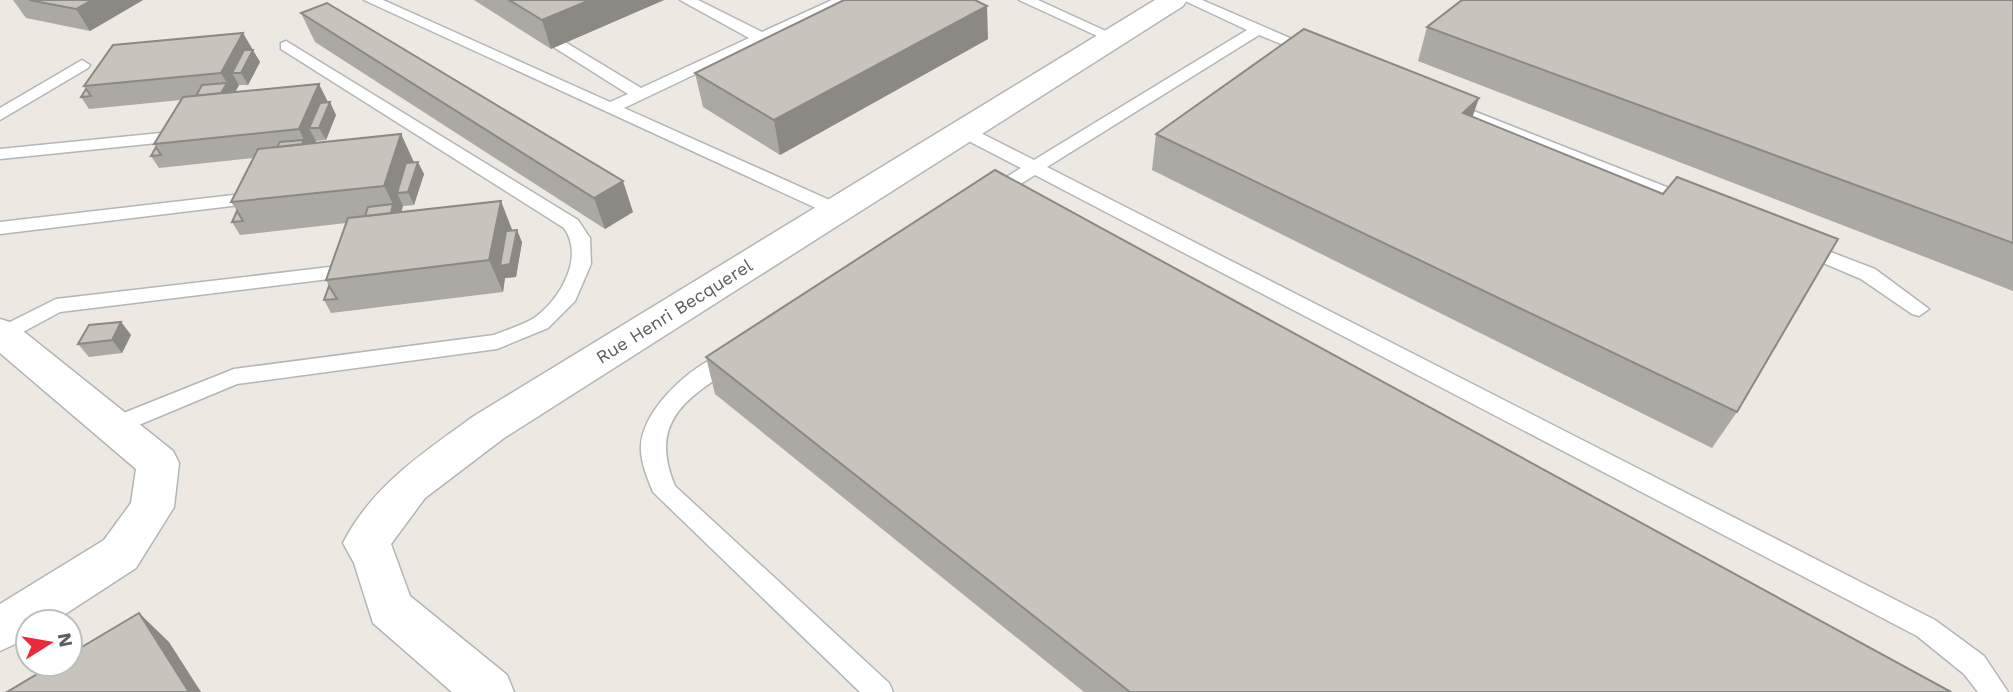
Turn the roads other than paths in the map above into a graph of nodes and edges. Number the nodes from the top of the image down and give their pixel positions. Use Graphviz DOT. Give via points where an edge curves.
graph roads {
  1 [pos="371,0"];
  2 [pos="687,0"];
  3 [pos="844,0"];
  4 [pos="1026,0"];
  5 [pos="1174,0"];
  6 [pos="1190,0"];
  7 [pos="1258,29"];
  8 [pos="761,38"];
  9 [pos="1113,38"];
  10 [pos="560,45"];
  11 [pos="286,46"];
  12 [pos="1335,61"];
  13 [pos="82,65"];
  14 [pos="640,94"];
  15 [pos="1426,97"];
  16 [pos="610,108"];
  17 [pos="0,115"];
  18 [pos="963,131"];
  19 [pos="162,138"];
  20 [pos="0,154"];
  21 [pos="1032,168"];
  22 [pos="243,200"];
  23 [pos="974,205"];
  24 [pos="836,210"];
  25 [pos="1712,211"];
  26 [pos="0,228"];
  27 [pos="1790,243"];
  28 [pos="330,273"];
  29 [pos="1919,309"];
  30 [pos="1,333"];
  31 [pos="751,346"];
  32 [pos="114,426"];
  33 [pos="0,630"];
  34 [pos="489,692"];
  35 [pos="879,692"];
  36 [pos="1994,692"];
  1 -- 16 [label="lane"];
  2 -- 8 [label="lane"];
  3 -- 8 [label="lane"];
  4 -- 9 [label="lane"];
  5 -- 9 [label="street, Rue Henri Becquerel"];
  6 -- 7 [label="lane"];
  7 -- 12 [label="lane"];
  7 -- 21 [label="lane"];
  8 -- 14 [label="lane"];
  9 -- 18 [label="street, Rue Henri Becquerel"];
  10 -- 14 [label="lane"];
  11 -- 32 [label="lane" via="571,224 581,238 581,264 568,296 541,323 497,342 234,377"];
  13 -- 17 [label="lane"];
  14 -- 16 [label="lane"];
  15 -- 25 [label="lane"];
  16 -- 24 [label="lane"];
  18 -- 21 [label="lane"];
  18 -- 24 [label="street, Rue Henri Becquerel"];
  19 -- 20 [label="lane"];
  21 -- 23 [label="lane"];
  21 -- 36 [label="lane" via="1926,628 1974,665"];
  22 -- 26 [label="lane"];
  24 -- 34 [label="street, Rue Henri Becquerel" via="489,427 410,486 366,543 390,608"];
  27 -- 29 [label="lane" via="1868,274"];
  28 -- 30 [label="lane" via="56,306"];
  30 -- 32 [label="street"];
  31 -- 35 [label="lane" via="680,391 662,411 652,441 654,471 665,492"];
  32 -- 33 [label="street" via="158,463 152,507 120,554"];
}
